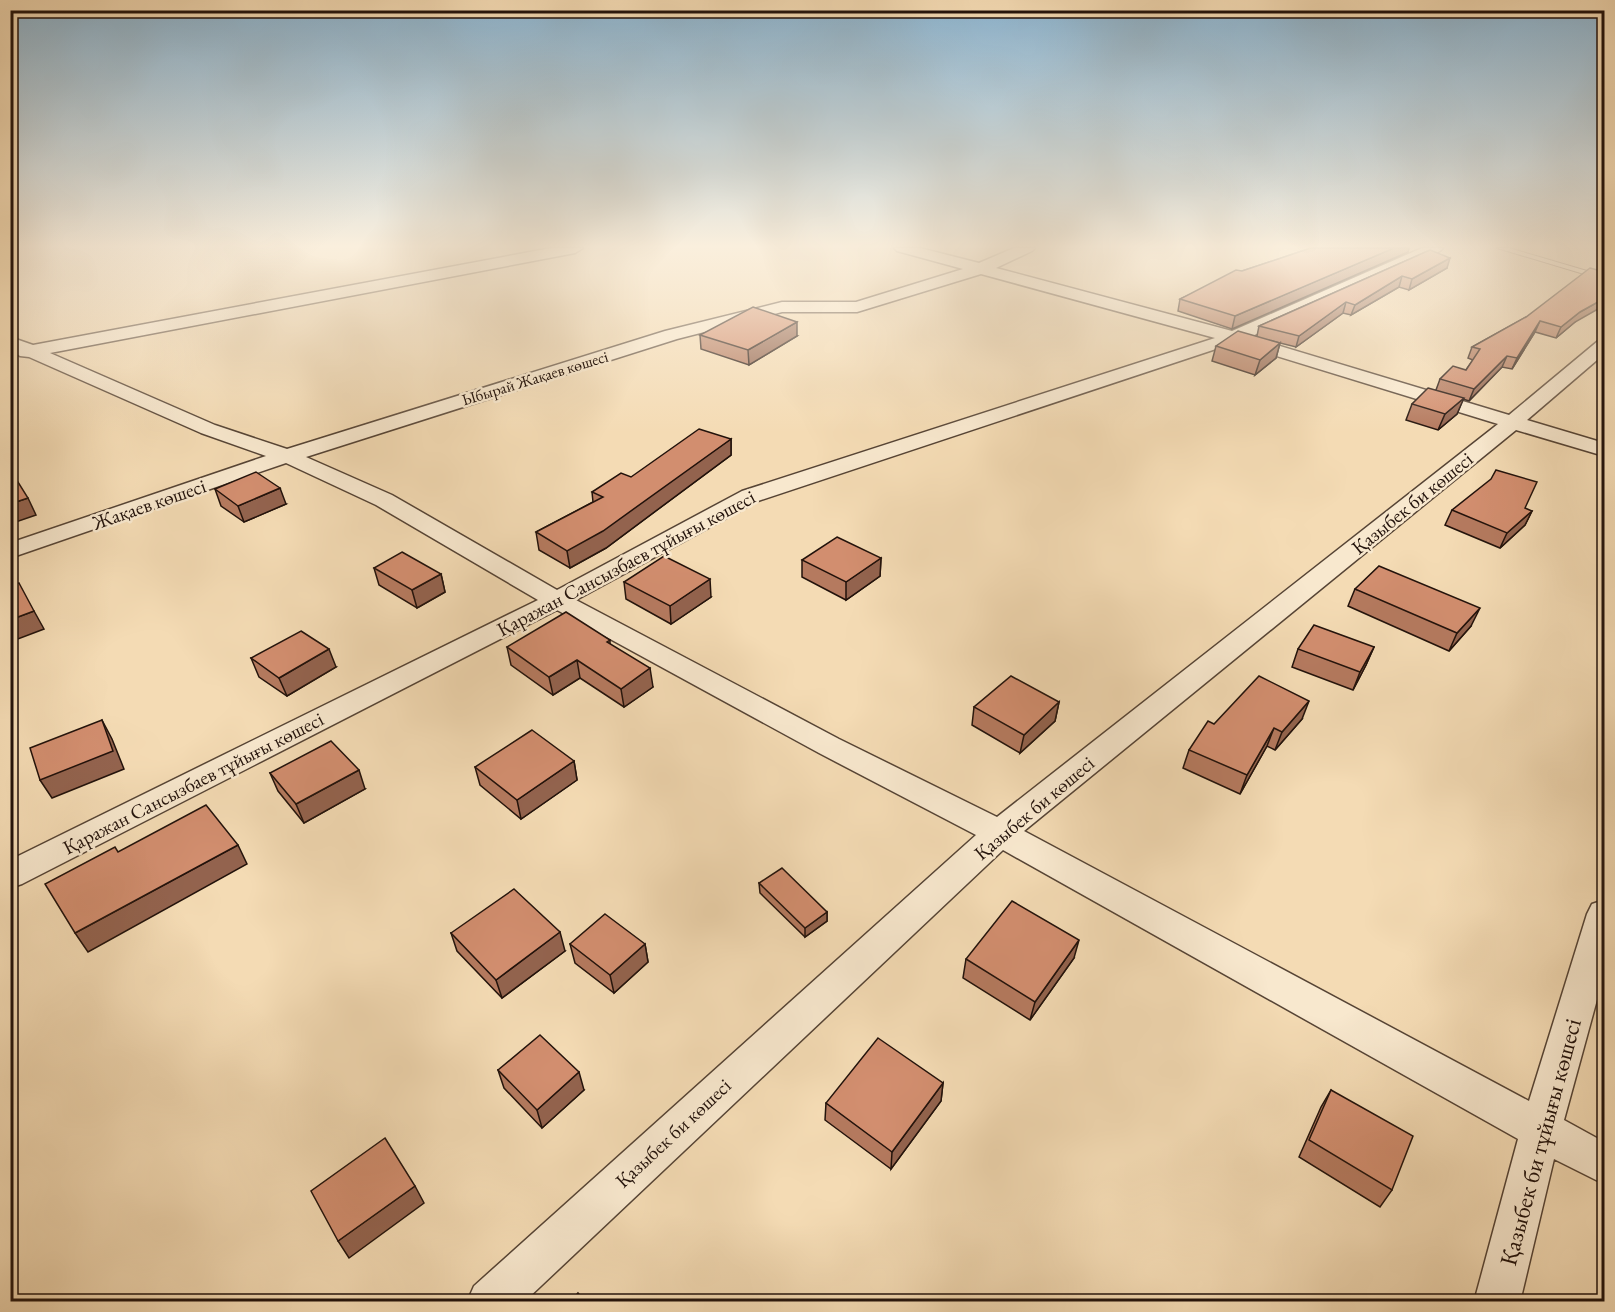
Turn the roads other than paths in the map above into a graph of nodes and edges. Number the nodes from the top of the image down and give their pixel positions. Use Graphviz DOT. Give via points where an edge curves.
graph roads {
  1 [pos="239,309"];
  2 [pos="773,309"];
  3 [pos="1134,309"];
  4 [pos="1297,309"];
  5 [pos="1232,338"];
  6 [pos="1605,345"];
  7 [pos="16,350"];
  8 [pos="1512,423"];
  9 [pos="1605,450"];
  10 [pos="286,456"];
  11 [pos="10,551"];
  12 [pos="557,600"];
  13 [pos="1000,833"];
  14 [pos="10,875"];
  15 [pos="1605,914"];
  16 [pos="1541,1128"];
  17 [pos="1605,1164"];
  18 [pos="490,1302"];
  19 [pos="1497,1302"];
  1 -- 7 [label="street"];
  2 -- 10 [label="street, Ыбырай Жақаев көшесі" via="672,335"];
  3 -- 5 [label="street"];
  4 -- 5 [label="street, Қаражан Сансызбаев тұйығы көшесі"];
  5 -- 8 [label="street"];
  5 -- 12 [label="street, Қаражан Сансызбаев тұйығы көшесі" via="750,496"];
  6 -- 8 [label="street, Қазыбек би көшесі"];
  7 -- 10 [label="street" via="208,429"];
  8 -- 9 [label="street"];
  8 -- 13 [label="street, Қазыбек би көшесі"];
  10 -- 11 [label="street, Жақаев көшесі"];
  10 -- 12 [label="street" via="384,500"];
  12 -- 13 [label="street"];
  12 -- 14 [label="street, Қаражан Сансызбаев тұйығы көшесі"];
  13 -- 16 [label="street"];
  13 -- 18 [label="street, Қазыбек би көшесі"];
  15 -- 16 [label="street, Қазыбек би тұйығы көшесі"];
  16 -- 17 [label="street"];
  16 -- 19 [label="street, Қазыбек би тұйығы көшесі"];
}
